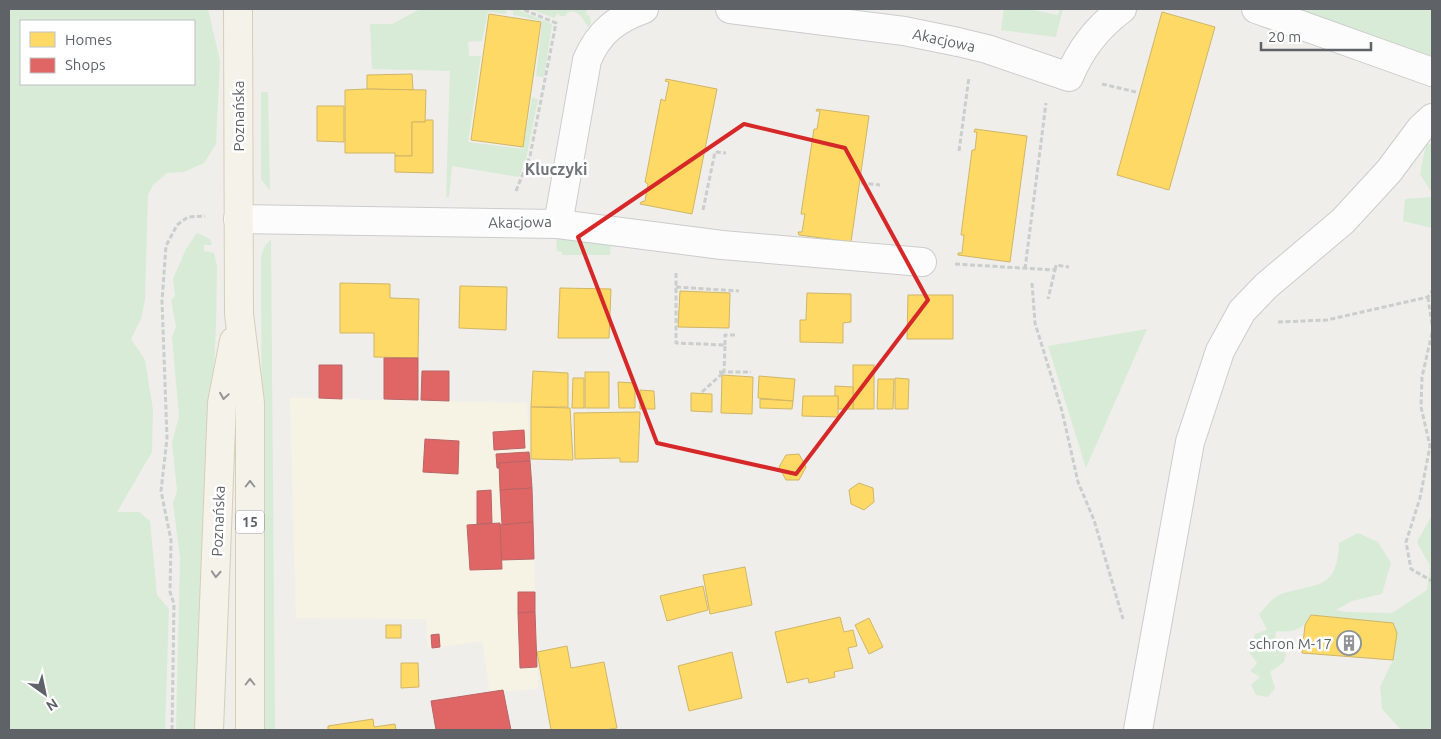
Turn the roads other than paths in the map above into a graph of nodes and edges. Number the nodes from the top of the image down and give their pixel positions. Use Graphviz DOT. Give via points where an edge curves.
graph roads {
  1 [pos="238,9"];
  2 [pos="644,9"];
  3 [pos="730,9"];
  4 [pos="1122,9"];
  5 [pos="1256,9"];
  6 [pos="1432,72"];
  7 [pos="1432,118"];
  8 [pos="238,216"];
  9 [pos="558,224"];
  10 [pos="922,262"];
  11 [pos="239,314"];
  12 [pos="209,730"];
  13 [pos="250,730"];
  14 [pos="1138,730"];
  1 -- 8 [label="main road, Poznańska / 15"];
  2 -- 9 [label="street, Akacjowa" via="612,24 596,41 587,60"];
  3 -- 4 [label="street, Akacjowa" via="904,31 973,45 1069,76 1096,33"];
  5 -- 6 [label="street"];
  7 -- 14 [label="street" via="1343,221 1266,286 1242,311 1220,351 1190,442"];
  8 -- 9 [label="street, Akacjowa"];
  8 -- 11 [label="main road, Poznańska / 15"];
  9 -- 10 [label="street" via="722,246"];
  11 -- 12 [label="main road, Poznańska / 15, one-way" via="222,403"];
  13 -- 11 [label="main road, Poznańska / 15, one-way" via="250,403"];
}
